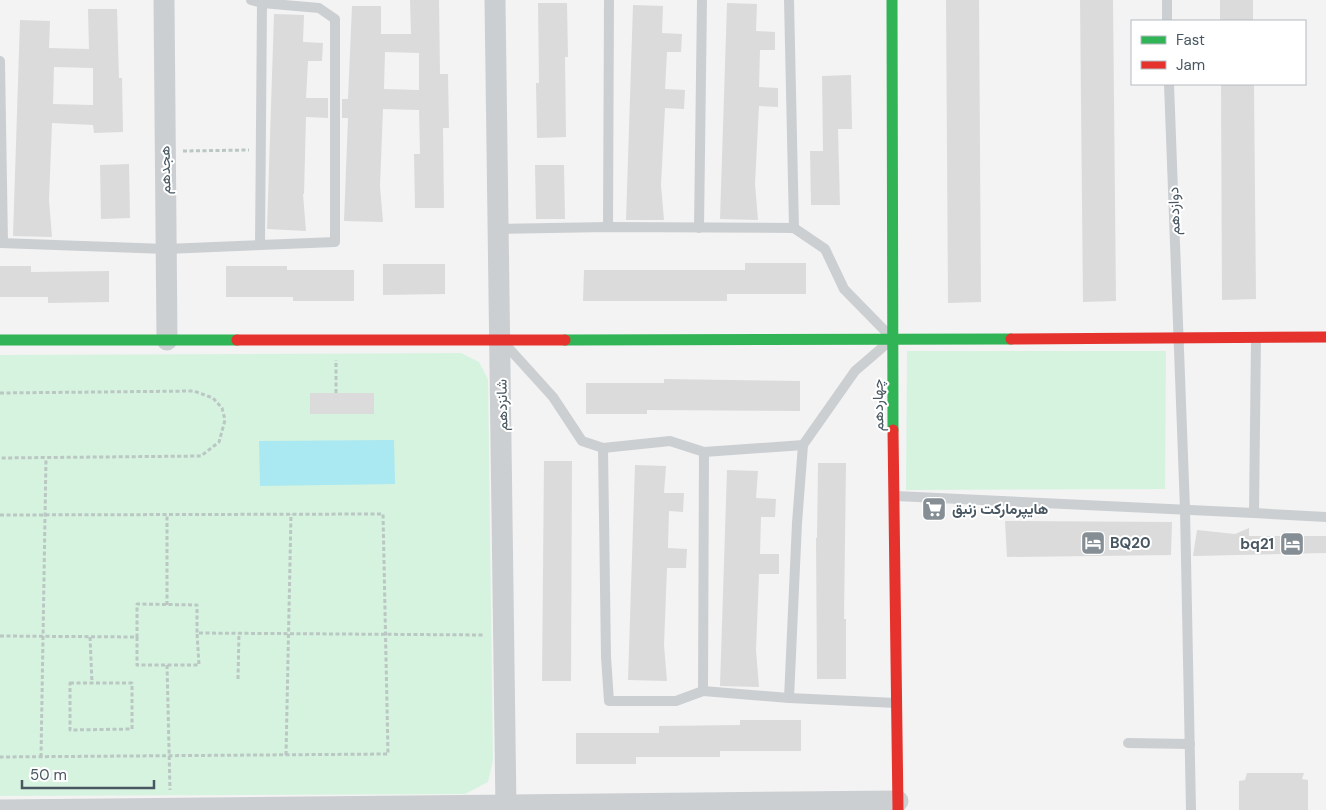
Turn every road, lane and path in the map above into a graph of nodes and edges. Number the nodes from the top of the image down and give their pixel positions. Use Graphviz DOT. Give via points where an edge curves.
graph roads {
  1 [pos="164,0"];
  2 [pos="251,0"];
  3 [pos="495,0"];
  4 [pos="609,0"];
  5 [pos="702,0"];
  6 [pos="790,0"];
  7 [pos="892,0"];
  8 [pos="1166,0"];
  9 [pos="262,3"];
  10 [pos="1167,20"];
  11 [pos="0,61"];
  12 [pos="1169,85"];
  13 [pos="261,150"];
  14 [pos="165,151"];
  15 [pos="608,227"];
  16 [pos="700,228"];
  17 [pos="794,228"];
  18 [pos="499,229"];
  19 [pos="2,243"];
  20 [pos="260,245"];
  21 [pos="166,249"];
  22 [pos="1326,336"];
  23 [pos="1256,337"];
  24 [pos="892,338"];
  25 [pos="501,339"];
  26 [pos="1178,339"];
  27 [pos="0,340"];
  28 [pos="167,340"];
  29 [pos="337,340"];
  30 [pos="0,393"];
  31 [pos="336,393"];
  32 [pos="802,445"];
  33 [pos="603,448"];
  34 [pos="704,452"];
  35 [pos="0,458"];
  36 [pos="46,458"];
  37 [pos="894,496"];
  38 [pos="1185,509"];
  39 [pos="1254,513"];
  40 [pos="167,514"];
  41 [pos="291,514"];
  42 [pos="0,515"];
  43 [pos="46,515"];
  44 [pos="1326,517"];
  45 [pos="167,604"];
  46 [pos="197,633"];
  47 [pos="239,633"];
  48 [pos="289,633"];
  49 [pos="386,634"];
  50 [pos="504,635"];
  51 [pos="0,636"];
  52 [pos="44,636"];
  53 [pos="90,636"];
  54 [pos="137,637"];
  55 [pos="168,665"];
  56 [pos="238,679"];
  57 [pos="92,683"];
  58 [pos="703,691"];
  59 [pos="789,698"];
  60 [pos="897,703"];
  61 [pos="1128,744"];
  62 [pos="1190,744"];
  63 [pos="286,755"];
  64 [pos="169,756"];
  65 [pos="0,757"];
  66 [pos="41,757"];
  67 [pos="898,806"];
  68 [pos="506,807"];
  69 [pos="170,809"];
  70 [pos="0,810"];
  71 [pos="1191,810"];
  1 -- 14 [label="street, هجدهم"];
  2 -- 9 [label="lane"];
  3 -- 18 [label="street, شانزدهم"];
  4 -- 15 [label="lane"];
  5 -- 16 [label="lane"];
  6 -- 17 [label="lane"];
  7 -- 24 [label="street, چهاردهم"];
  8 -- 10 [label="lane"];
  9 -- 13 [label="lane"];
  9 -- 20 [label="lane" via="319,8 334,19 335,242"];
  11 -- 19 [label="lane"];
  12 -- 26 [label="lane, دوازدهم"];
  13 -- 14 [label="path"];
  13 -- 20 [label="lane"];
  14 -- 21 [label="street, هجدهم"];
  15 -- 16 [label="lane"];
  15 -- 18 [label="lane"];
  16 -- 17 [label="lane"];
  17 -- 24 [label="lane" via="825,249 844,289"];
  18 -- 25 [label="street, شانزدهم"];
  19 -- 21 [label="lane"];
  20 -- 21 [label="lane"];
  21 -- 28 [label="street, هجدهم"];
  22 -- 23 [label="street"];
  23 -- 26 [label="street"];
  23 -- 39 [label="lane"];
  24 -- 25 [label="street"];
  24 -- 26 [label="street"];
  24 -- 32 [label="lane" via="855,371"];
  24 -- 37 [label="street, چهاردهم"];
  25 -- 29 [label="street"];
  25 -- 33 [label="lane" via="553,397 582,441"];
  25 -- 50 [label="street, شانزدهم"];
  26 -- 38 [label="lane, دوازدهم"];
  27 -- 28 [label="street"];
  28 -- 29 [label="street"];
  29 -- 31 [label="path"];
  30 -- 36 [label="path" via="194,390 213,398 222,408 225,420 219,442 201,456"];
  32 -- 34 [label="lane"];
  32 -- 59 [label="lane"];
  33 -- 34 [label="lane" via="670,441"];
  33 -- 58 [label="lane" via="606,657 610,701 676,701"];
  34 -- 58 [label="lane"];
  35 -- 36 [label="path"];
  36 -- 43 [label="path"];
  37 -- 38 [label="lane"];
  37 -- 60 [label="street, چهاردهم"];
  38 -- 39 [label="lane"];
  38 -- 62 [label="lane, دوازدهم"];
  39 -- 44 [label="lane"];
  40 -- 41 [label="path"];
  40 -- 43 [label="path"];
  40 -- 45 [label="path"];
  41 -- 48 [label="path"];
  41 -- 49 [label="path" via="384,514"];
  42 -- 43 [label="path"];
  43 -- 52 [label="path"];
  45 -- 46 [label="path" via="197,605"];
  45 -- 54 [label="path" via="137,604"];
  46 -- 47 [label="path"];
  46 -- 55 [label="path" via="199,666"];
  47 -- 48 [label="path"];
  47 -- 56 [label="path"];
  48 -- 49 [label="path"];
  48 -- 63 [label="path"];
  49 -- 50 [label="path"];
  49 -- 63 [label="path" via="388,754"];
  50 -- 68 [label="street, شانزدهم"];
  51 -- 52 [label="path"];
  52 -- 53 [label="path"];
  52 -- 66 [label="path"];
  53 -- 54 [label="path"];
  53 -- 57 [label="path"];
  54 -- 55 [label="path" via="138,665"];
  55 -- 64 [label="path"];
  57 -- 57 [label="path" via="70,683 70,730 132,729 132,683"];
  58 -- 59 [label="lane"];
  59 -- 60 [label="lane"];
  60 -- 67 [label="street, چهاردهم"];
  61 -- 62 [label="lane"];
  62 -- 71 [label="lane, دوازدهم"];
  63 -- 64 [label="path"];
  64 -- 66 [label="path"];
  64 -- 69 [label="path"];
  65 -- 66 [label="path"];
  67 -- 68 [label="street"];
  68 -- 69 [label="street"];
  69 -- 70 [label="street"];
}
